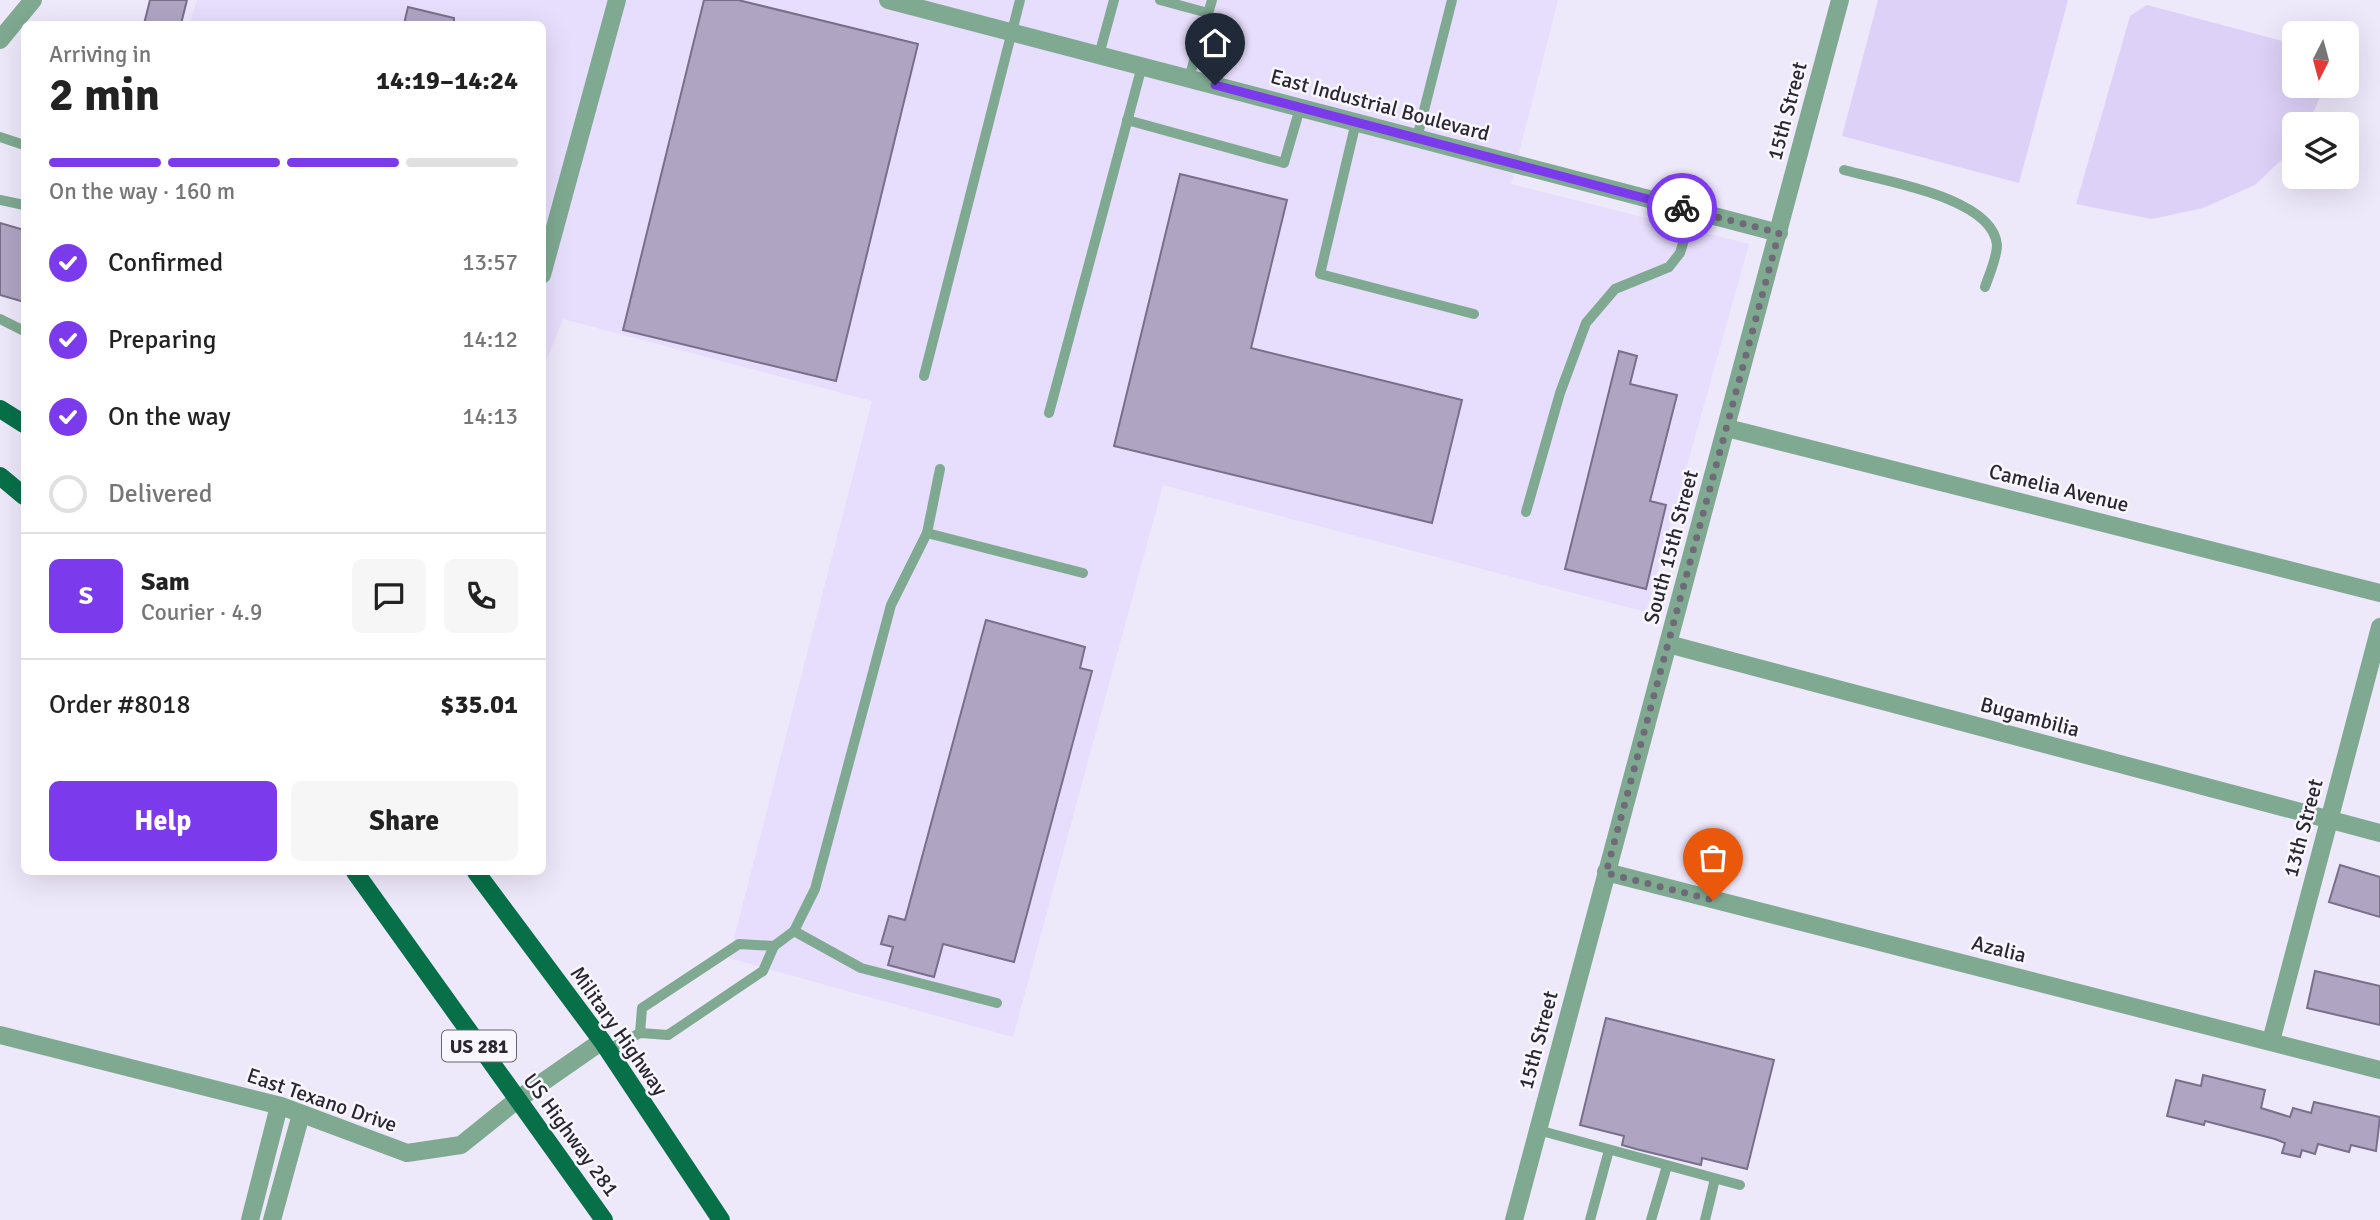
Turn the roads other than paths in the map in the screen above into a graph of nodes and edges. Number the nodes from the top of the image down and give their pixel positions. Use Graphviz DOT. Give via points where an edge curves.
graph roads {
  1 [pos="33,0"];
  2 [pos="617,0"];
  3 [pos="888,0"];
  4 [pos="1020,0"];
  5 [pos="1114,0"];
  6 [pos="1160,0"];
  7 [pos="1212,0"];
  8 [pos="1452,0"];
  9 [pos="1840,0"];
  10 [pos="1208,13"];
  11 [pos="1012,32"];
  12 [pos="0,40"];
  13 [pos="1099,55"];
  14 [pos="1142,66"];
  15 [pos="1189,78"];
  16 [pos="1300,108"];
  17 [pos="1127,120"];
  18 [pos="1356,122"];
  19 [pos="0,137"];
  20 [pos="1417,138"];
  21 [pos="21,144"];
  22 [pos="1844,170"];
  23 [pos="0,200"];
  24 [pos="21,204"];
  25 [pos="1693,211"];
  26 [pos="1779,233"];
  27 [pos="546,260"];
  28 [pos="1985,287"];
  29 [pos="1474,314"];
  30 [pos="0,319"];
  31 [pos="21,330"];
  32 [pos="924,376"];
  33 [pos="0,409"];
  34 [pos="1049,413"];
  35 [pos="21,422"];
  36 [pos="1727,428"];
  37 [pos="940,469"];
  38 [pos="0,476"];
  39 [pos="21,494"];
  40 [pos="1526,512"];
  41 [pos="927,533"];
  42 [pos="1083,573"];
  43 [pos="2380,593"];
  44 [pos="2380,627"];
  45 [pos="1668,644"];
  46 [pos="2329,820"];
  47 [pos="2380,833"];
  48 [pos="1606,873"];
  49 [pos="357,875"];
  50 [pos="478,875"];
  51 [pos="794,931"];
  52 [pos="774,946"];
  53 [pos="997,1003"];
  54 [pos="640,1033"];
  55 [pos="0,1035"];
  56 [pos="2271,1041"];
  57 [pos="604,1046"];
  58 [pos="2380,1070"];
  59 [pos="517,1100"];
  60 [pos="279,1106"];
  61 [pos="301,1114"];
  62 [pos="1538,1130"];
  63 [pos="1609,1150"];
  64 [pos="1667,1166"];
  65 [pos="1715,1179"];
  66 [pos="1740,1185"];
  67 [pos="250,1220"];
  68 [pos="272,1220"];
  69 [pos="604,1220"];
  70 [pos="721,1220"];
  71 [pos="1514,1220"];
  72 [pos="1590,1220"];
  73 [pos="1651,1220"];
  74 [pos="1705,1220"];
  1 -- 12 [label="street"];
  2 -- 27 [label="street"];
  3 -- 11 [label="street, East Industrial Boulevard"];
  4 -- 11 [label="lane"];
  5 -- 13 [label="lane"];
  6 -- 10 [label="lane"];
  7 -- 10 [label="lane"];
  8 -- 20 [label="lane"];
  9 -- 26 [label="street, 15th Street"];
  10 -- 15 [label="lane"];
  11 -- 13 [label="street, East Industrial Boulevard"];
  11 -- 32 [label="lane"];
  13 -- 14 [label="street, East Industrial Boulevard"];
  14 -- 15 [label="street, East Industrial Boulevard"];
  14 -- 17 [label="lane"];
  15 -- 16 [label="street, East Industrial Boulevard"];
  16 -- 17 [label="lane" via="1284,163"];
  16 -- 18 [label="street, East Industrial Boulevard"];
  17 -- 34 [label="lane"];
  18 -- 20 [label="street, East Industrial Boulevard"];
  18 -- 29 [label="lane" via="1320,274"];
  19 -- 21 [label="lane"];
  20 -- 25 [label="street, East Industrial Boulevard"];
  22 -- 28 [label="lane" via="1962,203 1990,225 1997,246"];
  23 -- 24 [label="lane"];
  25 -- 26 [label="street, East Industrial Boulevard"];
  25 -- 40 [label="lane" via="1680,253 1669,267 1615,289 1586,323 1560,393"];
  26 -- 36 [label="street, South 15th Street"];
  30 -- 31 [label="lane"];
  33 -- 35 [label="main road"];
  36 -- 43 [label="street, Camelia Avenue"];
  36 -- 45 [label="street, South 15th Street"];
  37 -- 41 [label="lane"];
  38 -- 39 [label="main road"];
  41 -- 42 [label="lane"];
  41 -- 51 [label="lane" via="891,605 815,889"];
  44 -- 46 [label="street, 13th Street"];
  45 -- 46 [label="street, Bugambilia"];
  45 -- 48 [label="street, South 15th Street"];
  46 -- 47 [label="street, Bugambilia"];
  46 -- 56 [label="street, 13th Street"];
  48 -- 56 [label="street, Azalia"];
  48 -- 62 [label="street, 15th Street"];
  49 -- 59 [label="main road, US Highway 281 / US 281"];
  50 -- 57 [label="main road, Military Highway"];
  51 -- 52 [label="lane"];
  51 -- 53 [label="lane" via="861,968"];
  52 -- 54 [label="lane" via="763,971 668,1035"];
  52 -- 54 [label="lane" via="739,944 642,1008"];
  54 -- 57 [label="lane"];
  55 -- 60 [label="street, East Texano Drive"];
  56 -- 58 [label="street, Azalia"];
  57 -- 59 [label="street, East Texano Drive"];
  57 -- 70 [label="main road, Military Highway"];
  59 -- 61 [label="street, East Texano Drive" via="461,1144 407,1153"];
  59 -- 69 [label="main road, US Highway 281 / US 281"];
  60 -- 61 [label="street, East Texano Drive"];
  60 -- 67 [label="street"];
  61 -- 68 [label="street"];
  62 -- 63 [label="lane"];
  62 -- 71 [label="street, 15th Street"];
  63 -- 64 [label="lane"];
  63 -- 72 [label="lane"];
  64 -- 65 [label="lane"];
  64 -- 73 [label="lane"];
  65 -- 66 [label="lane"];
  65 -- 74 [label="lane"];
}
